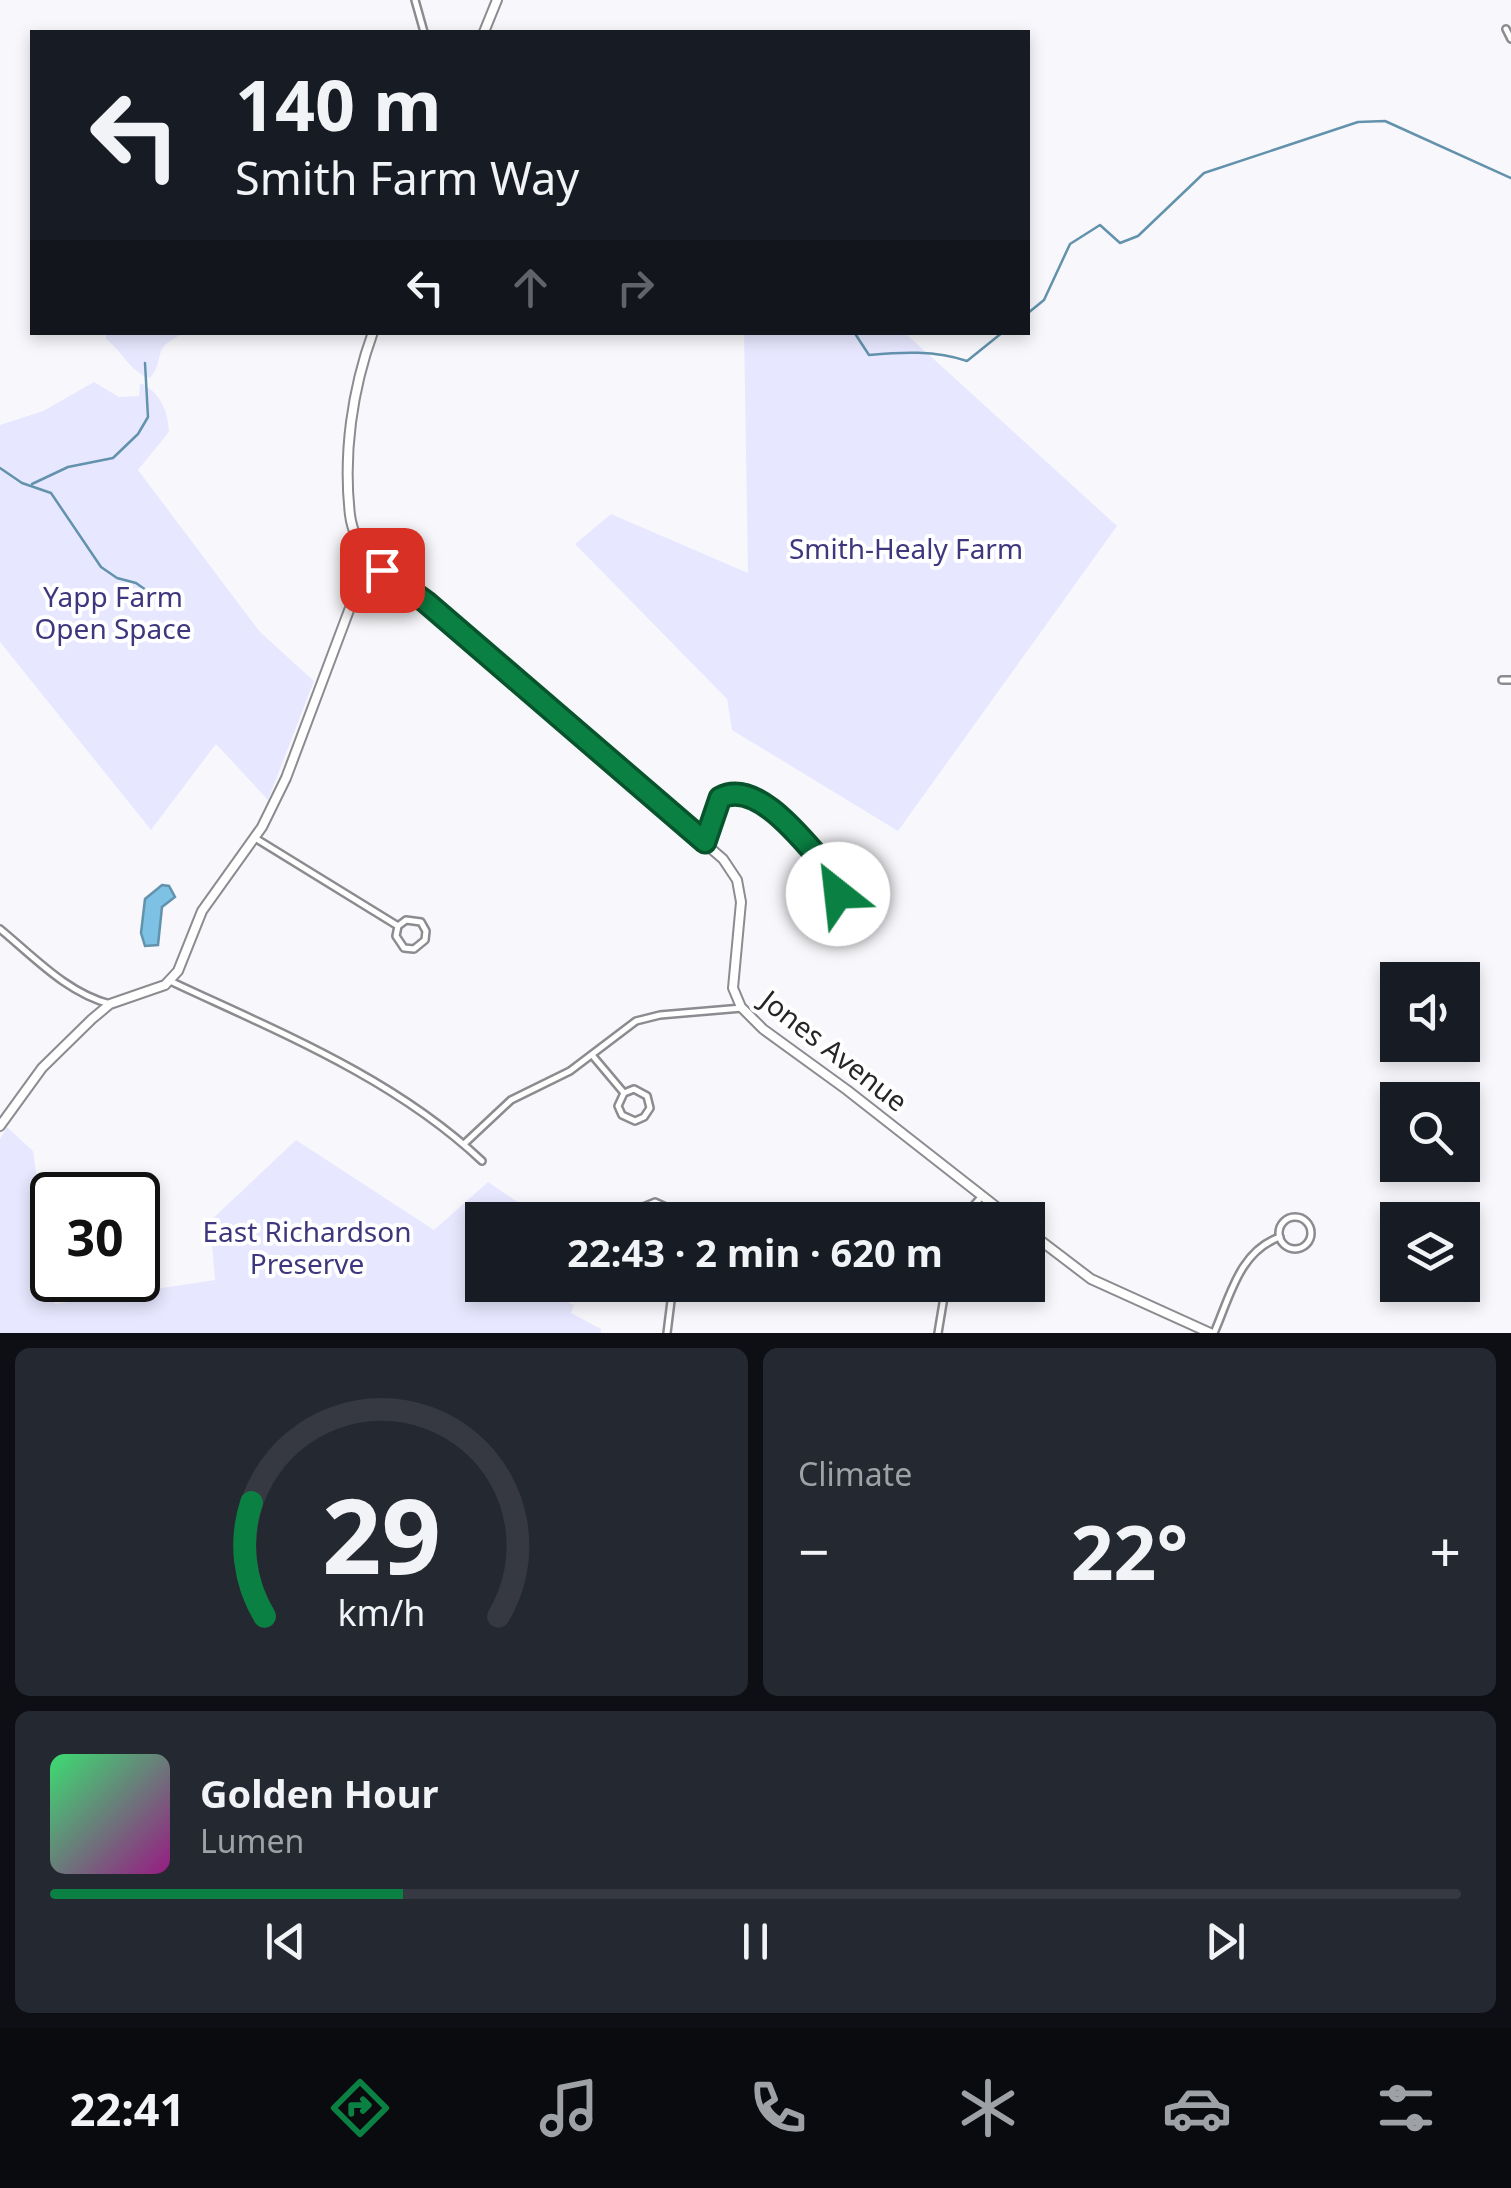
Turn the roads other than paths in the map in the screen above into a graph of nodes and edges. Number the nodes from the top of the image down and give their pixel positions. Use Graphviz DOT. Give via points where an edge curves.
graph roads {
  1 [pos="414,0"];
  2 [pos="498,0"];
  3 [pos="1506,29"];
  4 [pos="423,30"];
  5 [pos="485,30"];
  6 [pos="1511,38"];
  7 [pos="372,335"];
  8 [pos="364,556"];
  9 [pos="1502,680"];
  10 [pos="1511,680"];
  11 [pos="255,838"];
  12 [pos="705,842"];
  13 [pos="826,866"];
  14 [pos="398,926"];
  15 [pos="0,929"];
  16 [pos="169,980"];
  17 [pos="110,1004"];
  18 [pos="742,1008"];
  19 [pos="592,1055"];
  20 [pos="624,1093"];
  21 [pos="0,1126"];
  22 [pos="464,1144"];
  23 [pos="482,1162"];
  24 [pos="982,1196"];
  25 [pos="977,1202"];
  26 [pos="990,1202"];
  27 [pos="1280,1237"];
  28 [pos="1045,1245"];
  29 [pos="671,1302"];
  30 [pos="943,1302"];
  31 [pos="667,1333"];
  32 [pos="938,1333"];
  33 [pos="1212,1333"];
  1 -- 4 [label="street"];
  2 -- 5 [label="street"];
  3 -- 6 [label="street"];
  7 -- 8 [label="street" via="354,396 347,494"];
  8 -- 11 [label="street" via="364,574 311,716"];
  8 -- 12 [label="street, Jones Avenue"];
  9 -- 10 [label="street"];
  11 -- 14 [label="street"];
  11 -- 16 [label="street" via="210,898"];
  12 -- 13 [label="street" via="720,798 740,793 785,820"];
  12 -- 18 [label="street, Jones Avenue" via="736,880 742,902 733,988"];
  13 -- 13 [label="street" via="849,866 849,890 828,891 821,876"];
  14 -- 14 [label="street" via="416,920 426,930 425,940 404,948"];
  15 -- 17 [label="street" via="75,990"];
  16 -- 17 [label="street"];
  16 -- 22 [label="street" via="328,1055"];
  17 -- 21 [label="street" via="42,1068"];
  18 -- 19 [label="street" via="644,1018"];
  18 -- 24 [label="street, Jones Avenue"];
  19 -- 20 [label="street"];
  19 -- 22 [label="street" via="511,1100"];
  20 -- 20 [label="street" via="645,1093 650,1102 644,1118 622,1115"];
  22 -- 23 [label="street"];
  24 -- 25 [label="street"];
  24 -- 26 [label="street, Jones Avenue"];
  27 -- 27 [label="street" via="1300,1248 1310,1228 1302,1218 1289,1218"];
  27 -- 33 [label="street" via="1249,1255"];
  28 -- 33 [label="street" via="1090,1279"];
  29 -- 31 [label="street"];
  30 -- 32 [label="street"];
}
